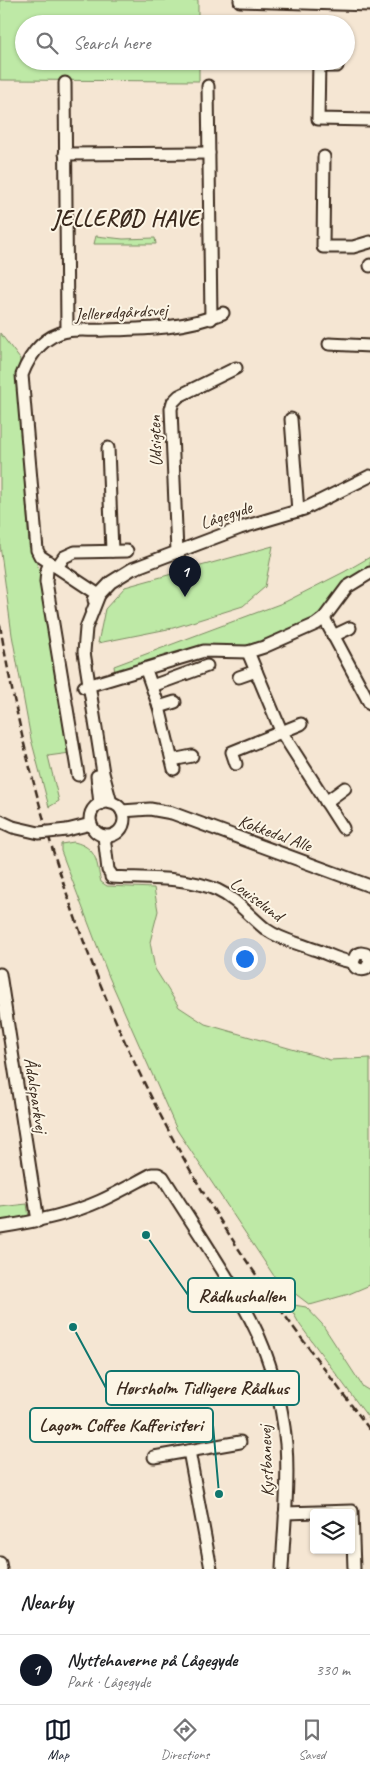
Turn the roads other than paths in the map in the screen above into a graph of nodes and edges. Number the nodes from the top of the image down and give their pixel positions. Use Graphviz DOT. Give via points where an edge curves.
graph roads {
  1 [pos="240,0"];
  2 [pos="339,2"];
  3 [pos="370,5"];
  4 [pos="319,70"];
  5 [pos="65,83"];
  6 [pos="208,86"];
  7 [pos="370,120"];
  8 [pos="65,154"];
  9 [pos="209,154"];
  10 [pos="324,158"];
  11 [pos="370,242"];
  12 [pos="223,314"];
  13 [pos="210,319"];
  14 [pos="67,332"];
  15 [pos="329,344"];
  16 [pos="370,346"];
  17 [pos="236,368"];
  18 [pos="292,419"];
  19 [pos="108,448"];
  20 [pos="370,476"];
  21 [pos="298,511"];
  22 [pos="112,551"];
  23 [pos="127,552"];
  24 [pos="177,552"];
  25 [pos="54,565"];
  26 [pos="370,573"];
  27 [pos="95,599"];
  28 [pos="324,618"];
  29 [pos="350,628"];
  30 [pos="333,636"];
  31 [pos="248,652"];
  32 [pos="207,666"];
  33 [pos="146,670"];
  34 [pos="256,671"];
  35 [pos="239,677"];
  36 [pos="152,686"];
  37 [pos="86,687"];
  38 [pos="367,692"];
  39 [pos="175,702"];
  40 [pos="370,704"];
  41 [pos="158,707"];
  42 [pos="301,724"];
  43 [pos="282,733"];
  44 [pos="192,756"];
  45 [pos="236,764"];
  46 [pos="78,775"];
  47 [pos="345,788"];
  48 [pos="326,802"];
  49 [pos="105,804"];
  50 [pos="123,816"];
  51 [pos="0,820"];
  52 [pos="91,824"];
  53 [pos="343,828"];
  54 [pos="109,835"];
  55 [pos="370,886"];
  56 [pos="370,962"];
  57 [pos="0,974"];
  58 [pos="38,1221"];
  59 [pos="0,1227"];
  60 [pos="240,1442"];
  61 [pos="189,1451"];
  62 [pos="154,1457"];
  63 [pos="285,1513"];
  64 [pos="0,1563"];
  65 [pos="1,1569"];
  66 [pos="211,1569"];
  67 [pos="282,1569"];
  68 [pos="354,1569"];
  1 -- 2 [label="street"];
  2 -- 3 [label="street"];
  4 -- 7 [label="street" via="318,119"];
  5 -- 8 [label="street"];
  6 -- 9 [label="street"];
  8 -- 9 [label="street"];
  8 -- 14 [label="street"];
  9 -- 13 [label="street"];
  10 -- 11 [label="street" via="323,247 353,247"];
  12 -- 13 [label="street, Jellerødgårdsvej"];
  13 -- 14 [label="street, Jellerødgårdsvej" via="171,328"];
  14 -- 25 [label="street, Jellerødgårdsvej" via="37,347 22,375 35,544 40,556"];
  15 -- 16 [label="street"];
  17 -- 24 [label="street, Udsigten" via="173,402"];
  18 -- 21 [label="street"];
  19 -- 22 [label="street"];
  20 -- 21 [label="street, Lågegyde"];
  21 -- 24 [label="street, Lågegyde"];
  22 -- 23 [label="street"];
  22 -- 25 [label="street" via="75,552"];
  24 -- 27 [label="street, Lågegyde" via="127,571"];
  25 -- 27 [label="street, Jellerødgårdsvej"];
  25 -- 46 [label="street" via="47,570 46,582"];
  26 -- 28 [label="street" via="347,587"];
  27 -- 37 [label="street, Lågegyde" via="83,620 78,642 78,660"];
  28 -- 30 [label="street"];
  28 -- 31 [label="street" via="299,632"];
  29 -- 30 [label="street"];
  30 -- 38 [label="street"];
  31 -- 33 [label="street" via="204,651"];
  31 -- 34 [label="street"];
  32 -- 36 [label="street"];
  33 -- 36 [label="street"];
  33 -- 37 [label="street"];
  34 -- 35 [label="street"];
  34 -- 43 [label="street"];
  36 -- 41 [label="street"];
  37 -- 49 [label="street, Lågegyde" via="97,772"];
  38 -- 40 [label="street"];
  39 -- 41 [label="street"];
  41 -- 44 [label="street" via="173,764"];
  42 -- 43 [label="street"];
  43 -- 45 [label="street" via="232,752"];
  43 -- 48 [label="street"];
  47 -- 48 [label="street"];
  48 -- 53 [label="street"];
  49 -- 50 [label="street" via="118,806"];
  49 -- 52 [label="street" via="92,813"];
  50 -- 54 [label="street" via="121,829"];
  50 -- 55 [label="street, Kokkedal Alle" via="150,808 168,812"];
  51 -- 52 [label="street, bridge" via="13,827 39,833"];
  52 -- 54 [label="street" via="95,832"];
  54 -- 56 [label="street, Louiselund" via="111,877 198,883 240,904 268,931 281,938 342,961 352,962 360,952 366,954"];
  57 -- 58 [label="street, Ådalsparkvej"];
  58 -- 59 [label="street"];
  58 -- 63 [label="street, Kystbanevej" via="100,1201 152,1174 163,1177 238,1297 263,1350 282,1414 287,1476"];
  60 -- 61 [label="street"];
  61 -- 62 [label="street"];
  61 -- 66 [label="street"];
  63 -- 67 [label="street, Kystbanevej"];
  63 -- 68 [label="street" via="352,1511"];
  64 -- 65 [label="street"];
}
